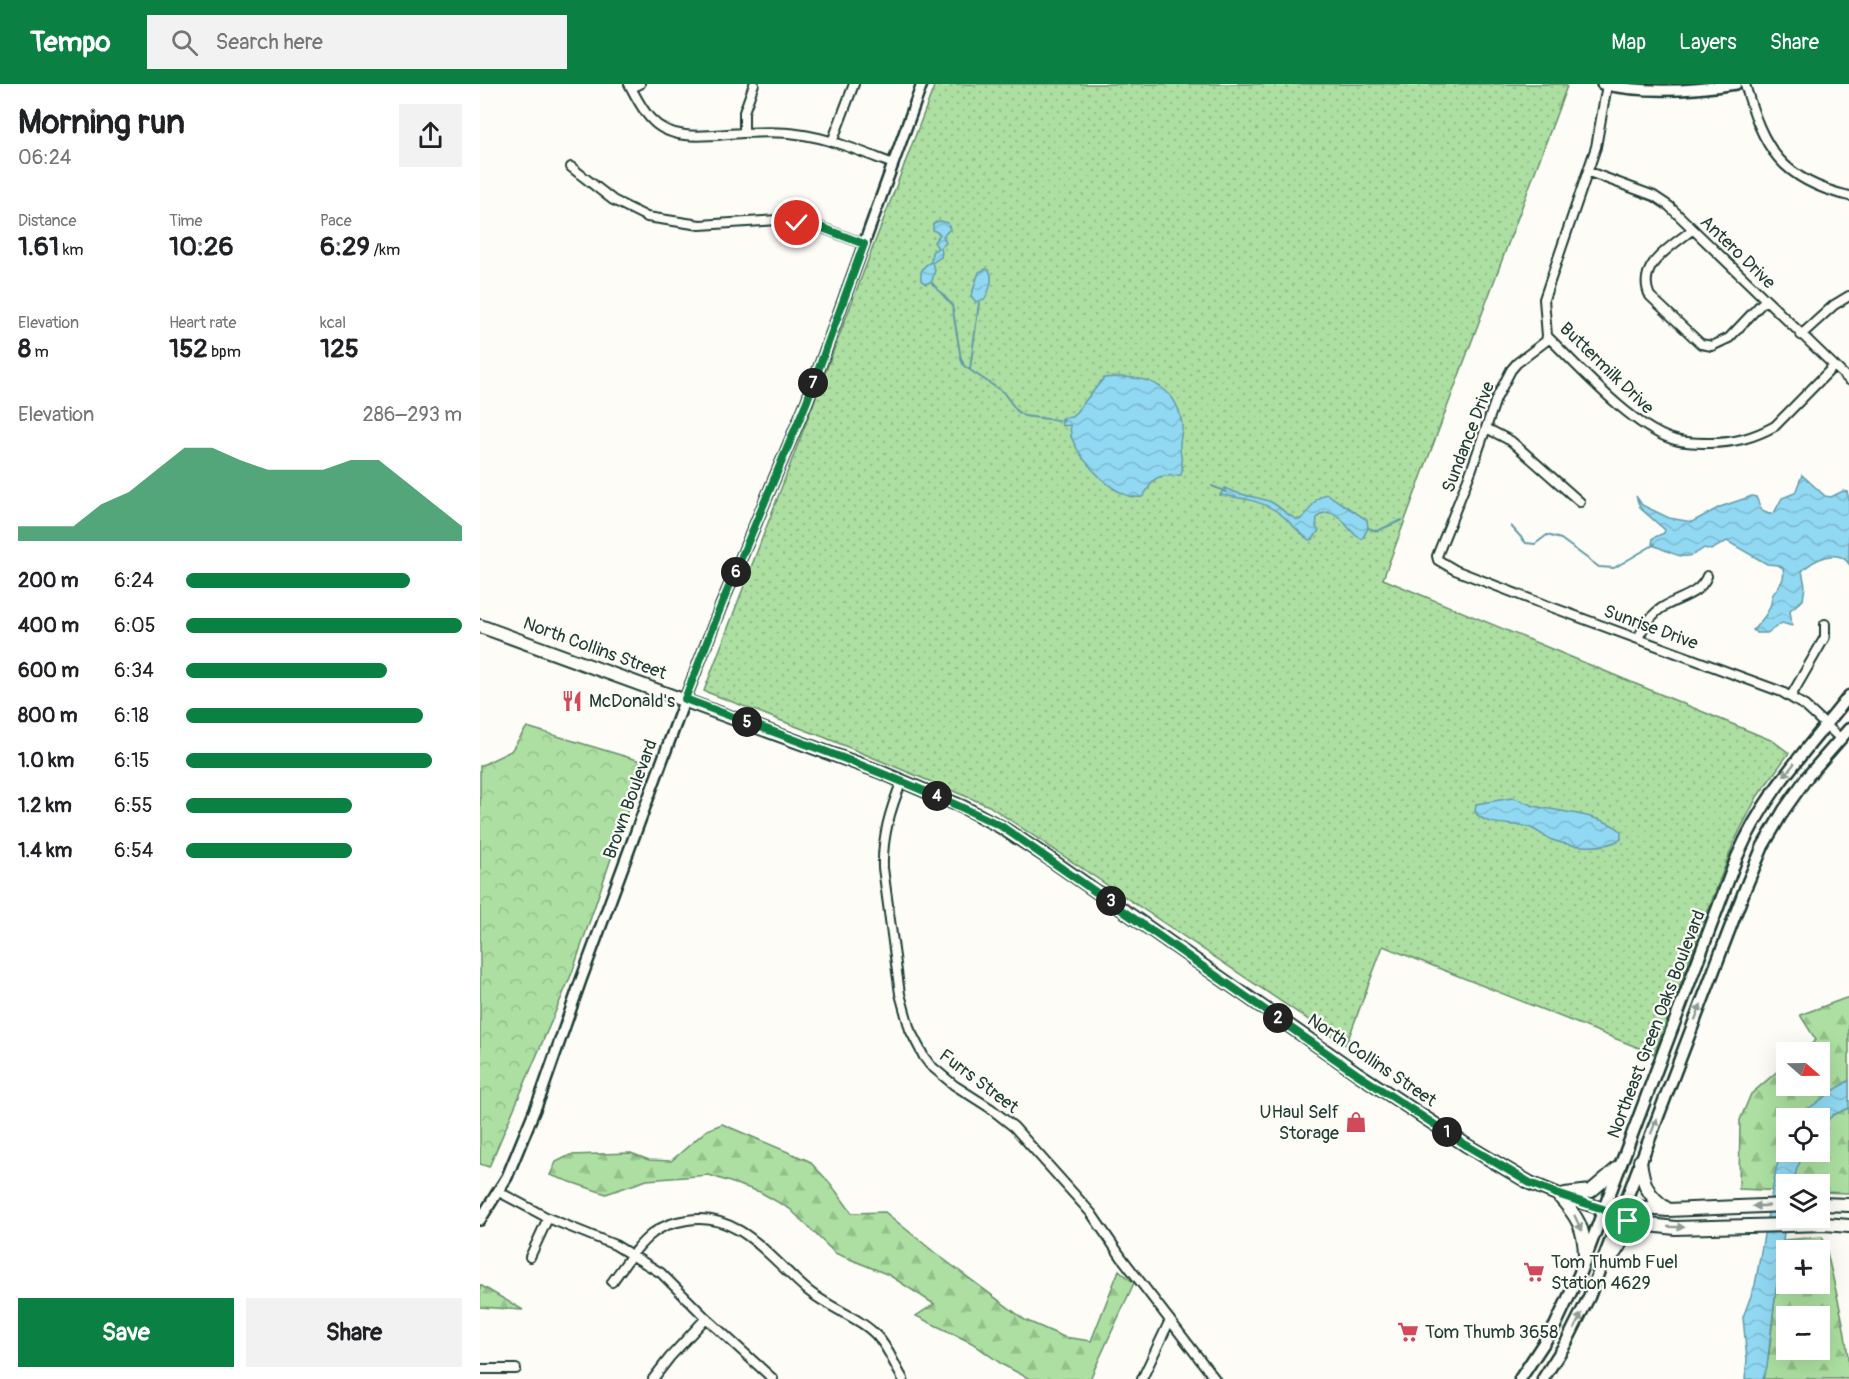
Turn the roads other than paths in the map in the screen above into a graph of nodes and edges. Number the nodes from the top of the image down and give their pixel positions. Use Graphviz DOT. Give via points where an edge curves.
graph roads {
  1 [pos="640,84"];
  2 [pos="754,84"];
  3 [pos="854,84"];
  4 [pos="922,84"];
  5 [pos="1736,84"];
  6 [pos="1745,84"];
  7 [pos="1604,85"];
  8 [pos="630,86"];
  9 [pos="744,132"];
  10 [pos="832,142"];
  11 [pos="893,164"];
  12 [pos="571,166"];
  13 [pos="1588,172"];
  14 [pos="1849,196"];
  15 [pos="1693,229"];
  16 [pos="864,244"];
  17 [pos="1849,296"];
  18 [pos="1766,300"];
  19 [pos="1801,335"];
  20 [pos="1547,336"];
  21 [pos="1834,366"];
  22 [pos="1849,380"];
  23 [pos="1486,428"];
  24 [pos="1580,502"];
  25 [pos="1440,562"];
  26 [pos="1707,576"];
  27 [pos="1825,624"];
  28 [pos="480,626"];
  29 [pos="1638,638"];
  30 [pos="1791,696"];
  31 [pos="1849,696"];
  32 [pos="685,699"];
  33 [pos="1826,725"];
  34 [pos="1849,729"];
  35 [pos="1841,739"];
  36 [pos="902,781"];
  37 [pos="1659,1060"];
  38 [pos="1677,1067"];
  39 [pos="1640,1161"];
  40 [pos="1619,1167"];
  41 [pos="499,1192"];
  42 [pos="1557,1194"];
  43 [pos="1830,1204"];
  44 [pos="1849,1204"];
  45 [pos="1776,1205"];
  46 [pos="1623,1206"];
  47 [pos="1603,1209"];
  48 [pos="1668,1210"];
  49 [pos="548,1218"];
  50 [pos="1618,1219"];
  51 [pos="480,1220"];
  52 [pos="1650,1225"];
  53 [pos="1849,1226"];
  54 [pos="633,1255"];
  55 [pos="530,1257"];
  56 [pos="1585,1257"];
  57 [pos="1600,1266"];
  58 [pos="612,1282"];
  59 [pos="706,1318"];
  60 [pos="1170,1320"];
  61 [pos="480,1369"];
  62 [pos="516,1369"];
  63 [pos="1523,1374"];
  64 [pos="653,1379"];
  65 [pos="773,1379"];
  66 [pos="903,1379"];
  67 [pos="1142,1379"];
  68 [pos="1215,1379"];
  69 [pos="1540,1379"];
  1 -- 8 [label="street"];
  2 -- 9 [label="street" via="744,112"];
  3 -- 10 [label="street"];
  4 -- 11 [label="street, Brown Boulevard"];
  5 -- 7 [label="street" via="1679,90"];
  6 -- 14 [label="street" via="1760,131 1785,167 1819,188"];
  7 -- 13 [label="street, Buttermilk Drive" via="1596,147"];
  8 -- 9 [label="street" via="651,120 663,128 698,136"];
  9 -- 10 [label="street" via="796,133"];
  10 -- 11 [label="street"];
  11 -- 16 [label="street, Brown Boulevard"];
  12 -- 16 [label="street" via="613,200 647,218 700,225 778,220 815,225"];
  13 -- 15 [label="street, Antero Drive" via="1654,196"];
  13 -- 20 [label="street, Buttermilk Drive" via="1544,299"];
  15 -- 18 [label="street, Antero Drive"];
  15 -- 18 [label="street" via="1651,264 1646,278 1650,296 1701,344 1712,346 1729,338"];
  16 -- 32 [label="street, Brown Boulevard" via="807,401"];
  17 -- 19 [label="street"];
  18 -- 19 [label="street, Antero Drive"];
  19 -- 21 [label="street, Antero Drive"];
  20 -- 21 [label="street, Buttermilk Drive" via="1641,424 1687,442 1742,441 1775,426"];
  20 -- 23 [label="street, Sundance Drive" via="1511,370"];
  21 -- 22 [label="street, Antero Drive"];
  23 -- 24 [label="street" via="1511,441"];
  23 -- 25 [label="street, Sundance Drive" via="1437,556"];
  25 -- 29 [label="street, Sunrise Drive"];
  26 -- 29 [label="street" via="1697,590 1654,614"];
  27 -- 30 [label="street" via="1823,641"];
  28 -- 32 [label="main road, North Collins Street"];
  29 -- 30 [label="street, Sunrise Drive"];
  30 -- 33 [label="street, Sunrise Drive"];
  31 -- 33 [label="main road, Northeast Green Oaks Boulevard"];
  32 -- 36 [label="main road, North Collins Street"];
  32 -- 41 [label="street, Brown Boulevard" via="543,1092"];
  33 -- 35 [label="street, Sunrise Drive"];
  33 -- 37 [label="main road, Northeast Green Oaks Boulevard, one-way" via="1776,786 1749,830"];
  34 -- 35 [label="main road, Northeast Green Oaks Boulevard"];
  38 -- 35 [label="main road, Northeast Green Oaks Boulevard, one-way" via="1763,846 1792,797"];
  36 -- 42 [label="main road, North Collins Street" via="1001,826 1357,1074 1498,1166"];
  36 -- 60 [label="street, Furrs Street" via="882,849 900,994 915,1040 930,1065 1014,1127 1091,1213"];
  37 -- 38 [label="main road"];
  37 -- 40 [label="main road, Northeast Green Oaks Boulevard"];
  39 -- 38 [label="main road, Northeast Green Oaks Boulevard, one-way"];
  39 -- 46 [label="main road, Northeast Green Oaks Boulevard"];
  39 -- 48 [label="main road" via="1643,1182"];
  40 -- 42 [label="main road" via="1591,1191"];
  40 -- 47 [label="main road, Northeast Green Oaks Boulevard"];
  41 -- 49 [label="street"];
  41 -- 51 [label="street, Brown Boulevard"];
  42 -- 47 [label="main road, North Collins Street"];
  42 -- 56 [label="main road, one-way" via="1576,1216 1583,1233"];
  43 -- 44 [label="main road"];
  45 -- 48 [label="main road, North Collins Street, one-way"];
  46 -- 47 [label="main road, North Collins Street"];
  46 -- 48 [label="main road, North Collins Street"];
  46 -- 50 [label="main road, Northeast Green Oaks Boulevard"];
  47 -- 50 [label="main road, North Collins Street"];
  47 -- 56 [label="main road, Northeast Green Oaks Boulevard"];
  49 -- 54 [label="street"];
  49 -- 55 [label="street"];
  50 -- 52 [label="main road, North Collins Street"];
  50 -- 57 [label="main road, Northeast Green Oaks Boulevard"];
  52 -- 53 [label="main road, North Collins Street, one-way"];
  52 -- 57 [label="main road" via="1622,1236 1615,1251"];
  54 -- 58 [label="street"];
  54 -- 59 [label="street" via="661,1273"];
  54 -- 66 [label="street" via="651,1234 671,1223 699,1219 735,1227 755,1240 821,1302 876,1334"];
  56 -- 63 [label="main road, Northeast Green Oaks Boulevard" via="1560,1316"];
  69 -- 57 [label="main road, Northeast Green Oaks Boulevard, one-way" via="1578,1321"];
  59 -- 64 [label="street"];
  59 -- 65 [label="street"];
  60 -- 67 [label="street"];
  60 -- 68 [label="street, Furrs Street"];
  61 -- 62 [label="street"];
  63 -- 69 [label="main road"];
}
